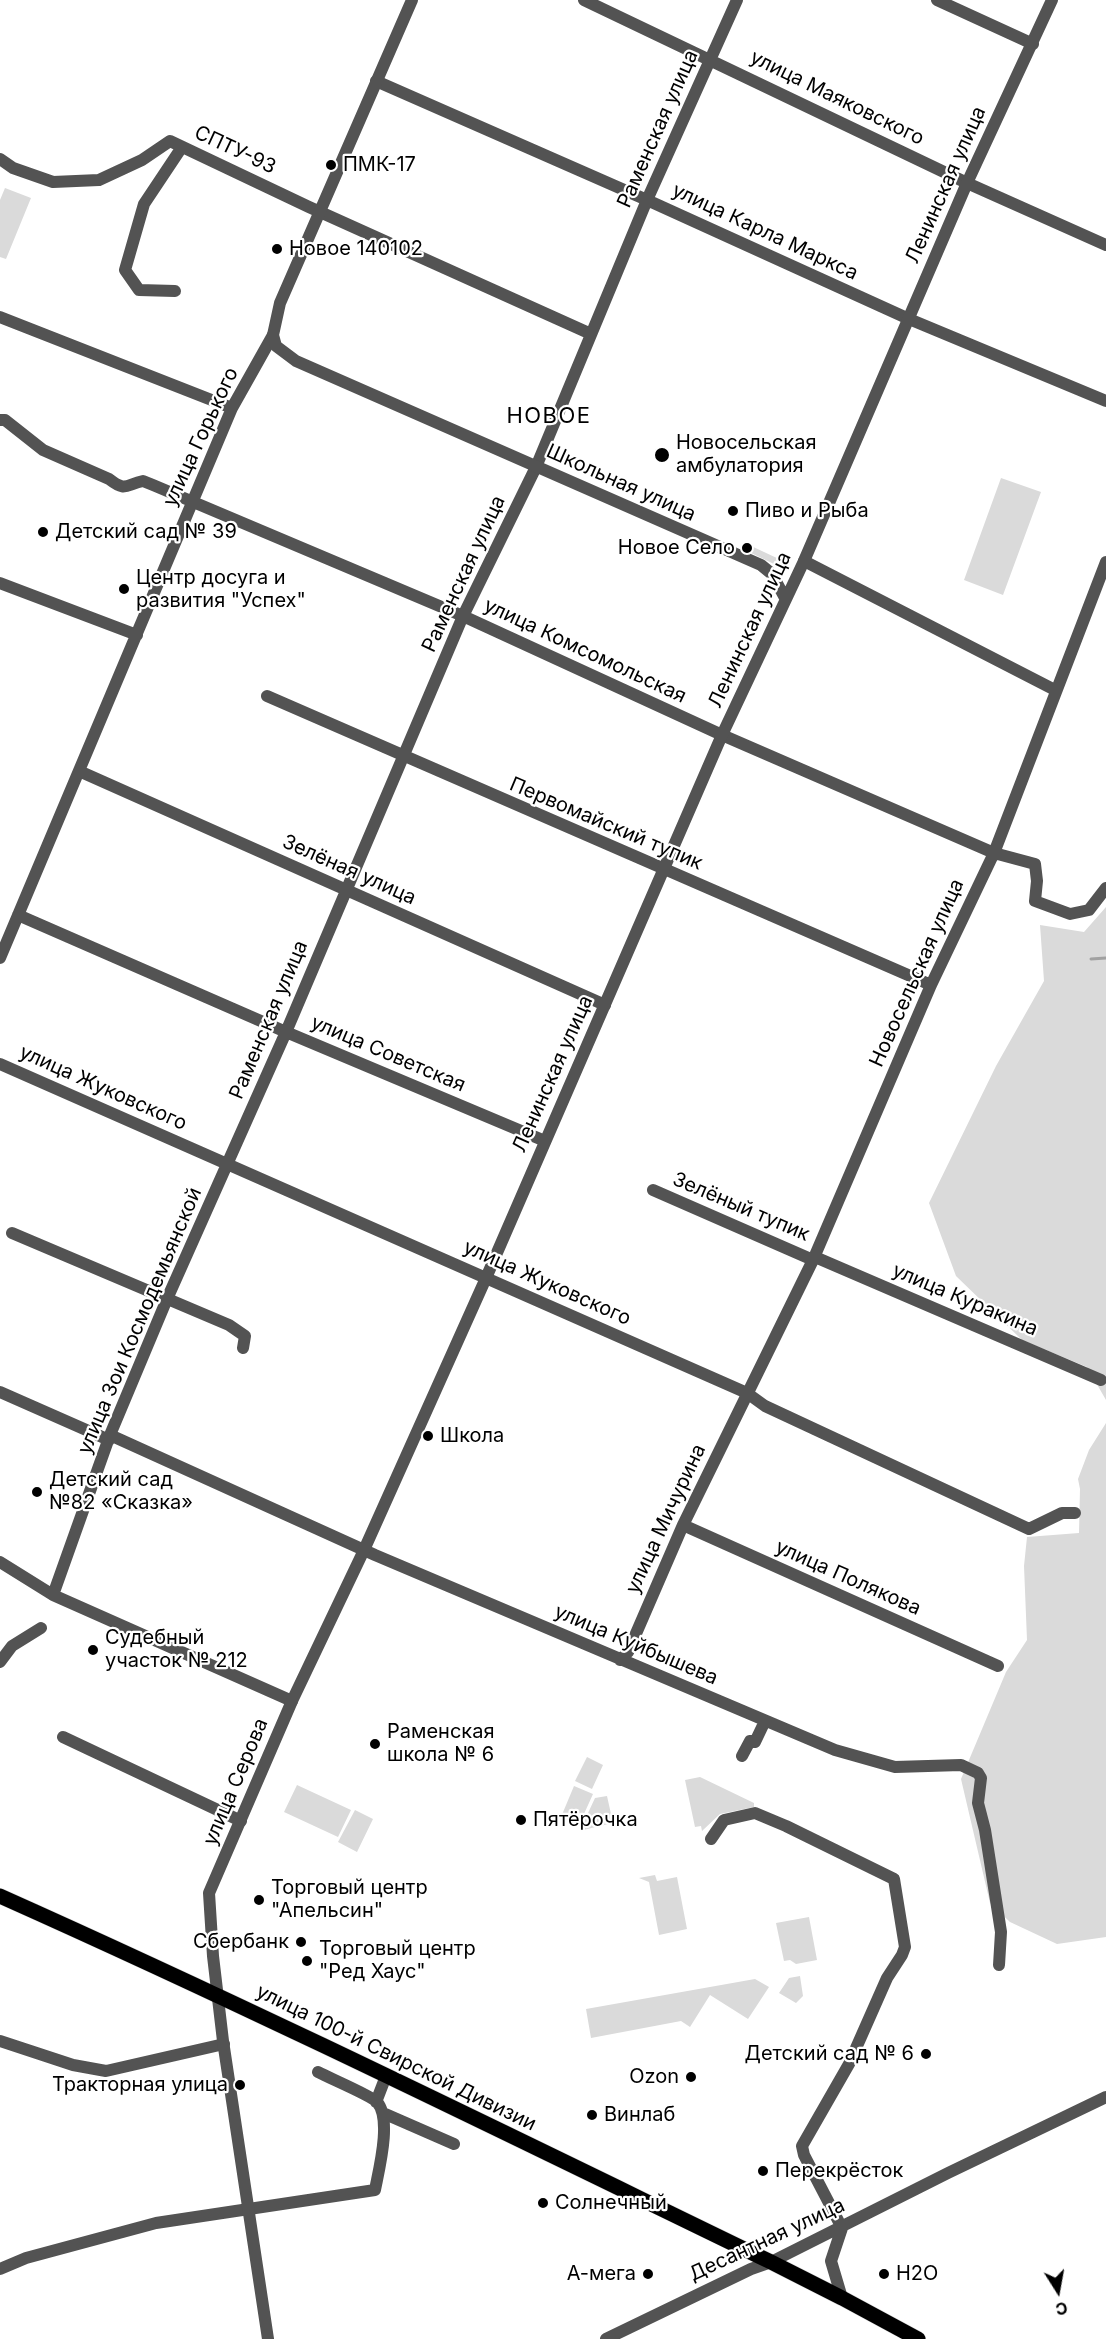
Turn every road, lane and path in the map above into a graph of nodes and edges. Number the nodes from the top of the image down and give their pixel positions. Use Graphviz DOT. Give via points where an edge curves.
graph roads {
  1 [pos="412,0"];
  2 [pos="584,0"];
  3 [pos="737,0"];
  4 [pos="937,0"];
  5 [pos="1052,0"];
  6 [pos="1033,44"];
  7 [pos="710,59"];
  8 [pos="376,81"];
  9 [pos="182,147"];
  10 [pos="0,159"];
  11 [pos="967,183"];
  12 [pos="647,200"];
  13 [pos="320,212"];
  14 [pos="1106,245"];
  15 [pos="175,291"];
  16 [pos="0,317"];
  17 [pos="909,319"];
  18 [pos="273,334"];
  19 [pos="591,334"];
  20 [pos="1106,401"];
  21 [pos="232,408"];
  22 [pos="0,420"];
  23 [pos="536,467"];
  24 [pos="192,502"];
  25 [pos="804,561"];
  26 [pos="1106,562"];
  27 [pos="0,583"];
  28 [pos="786,598"];
  29 [pos="463,616"];
  30 [pos="136,635"];
  31 [pos="1055,690"];
  32 [pos="267,696"];
  33 [pos="722,735"];
  34 [pos="403,757"];
  35 [pos="79,771"];
  36 [pos="994,853"];
  37 [pos="663,870"];
  38 [pos="1106,888"];
  39 [pos="346,890"];
  40 [pos="18,915"];
  41 [pos="0,958"];
  42 [pos="931,985"];
  43 [pos="605,1005"];
  44 [pos="286,1032"];
  45 [pos="0,1064"];
  46 [pos="545,1141"];
  47 [pos="227,1164"];
  48 [pos="653,1190"];
  49 [pos="12,1233"];
  50 [pos="814,1258"];
  51 [pos="486,1278"];
  52 [pos="167,1299"];
  53 [pos="243,1348"];
  54 [pos="1101,1380"];
  55 [pos="0,1392"];
  56 [pos="747,1393"];
  57 [pos="109,1438"];
  58 [pos="1075,1513"];
  59 [pos="683,1526"];
  60 [pos="364,1550"];
  61 [pos="0,1562"];
  62 [pos="53,1595"];
  63 [pos="40,1628"];
  64 [pos="620,1660"];
  65 [pos="0,1662"];
  66 [pos="998,1666"];
  67 [pos="292,1701"];
  68 [pos="765,1720"];
  69 [pos="63,1737"];
  70 [pos="742,1756"];
  71 [pos="241,1821"];
  72 [pos="711,1839"];
  73 [pos="0,1896"];
  74 [pos="999,1965"];
  75 [pos="218,1995"];
  76 [pos="0,2041"];
  77 [pos="224,2044"];
  78 [pos="318,2072"];
  79 [pos="386,2076"];
  80 [pos="1106,2097"];
  81 [pos="376,2102"];
  82 [pos="383,2114"];
  83 [pos="454,2144"];
  84 [pos="248,2210"];
  85 [pos="842,2228"];
  86 [pos="771,2262"];
  87 [pos="0,2269"];
  88 [pos="842,2298"];
  89 [pos="268,2339"];
  90 [pos="606,2339"];
  91 [pos="918,2339"];
  1 -- 8 [label="street, улица Горького"];
  2 -- 7 [label="street, улица Маяковского"];
  3 -- 7 [label="street, Раменская улица"];
  4 -- 6 [label="street"];
  5 -- 6 [label="street, Ленинская улица"];
  6 -- 11 [label="street, Ленинская улица"];
  7 -- 11 [label="street, улица Маяковского"];
  7 -- 12 [label="street, Раменская улица"];
  8 -- 12 [label="street, улица Карла Маркса"];
  8 -- 13 [label="street, улица Горького"];
  9 -- 10 [label="street, СПТУ-93" via="170,141 99,180 53,182"];
  9 -- 13 [label="street, СПТУ-93"];
  9 -- 15 [label="street" via="144,204 125,270 139,290"];
  11 -- 14 [label="street, улица Маяковского"];
  11 -- 17 [label="street, Ленинская улица"];
  12 -- 17 [label="street, улица Карла Маркса"];
  12 -- 19 [label="street, Раменская улица"];
  13 -- 18 [label="street, улица Горького" via="280,303"];
  13 -- 19 [label="street, СПТУ-93"];
  16 -- 21 [label="street"];
  17 -- 20 [label="street, улица Карла Маркса"];
  17 -- 25 [label="street, Ленинская улица"];
  18 -- 21 [label="street, улица Горького"];
  18 -- 23 [label="street, Школьная улица" via="276,346 296,361"];
  19 -- 23 [label="street, Раменская улица"];
  21 -- 24 [label="street, улица Горького"];
  22 -- 24 [label="street, улица Комсомольская" via="43,450 117,486 123,488 143,481"];
  23 -- 28 [label="street, Школьная улица" via="761,565 772,574"];
  23 -- 29 [label="street, Раменская улица"];
  24 -- 29 [label="street, улица Комсомольская"];
  24 -- 30 [label="street, улица Горького"];
  25 -- 28 [label="street, Ленинская улица"];
  25 -- 31 [label="street"];
  26 -- 31 [label="street, Новосельская улица"];
  27 -- 30 [label="street"];
  28 -- 33 [label="street, Ленинская улица"];
  29 -- 33 [label="street, улица Комсомольская"];
  29 -- 34 [label="street, Раменская улица"];
  30 -- 35 [label="street, улица Горького"];
  31 -- 36 [label="street, Новосельская улица"];
  32 -- 34 [label="street, Первомайский тупик"];
  33 -- 36 [label="street, улица Комсомольская"];
  33 -- 37 [label="street, Ленинская улица"];
  34 -- 37 [label="street, Первомайский тупик"];
  34 -- 39 [label="street, Раменская улица"];
  35 -- 39 [label="street, Зелёная улица"];
  35 -- 40 [label="street, улица Горького"];
  36 -- 38 [label="street, улица Комсомольская" via="1035,864 1035,901 1070,914 1089,910"];
  36 -- 42 [label="street, Новосельская улица"];
  37 -- 42 [label="street, Первомайский тупик"];
  37 -- 43 [label="street, Ленинская улица"];
  39 -- 43 [label="street, Зелёная улица"];
  39 -- 44 [label="street, Раменская улица"];
  40 -- 41 [label="street, улица Горького"];
  40 -- 44 [label="street, улица Советская"];
  42 -- 50 [label="street, Новосельская улица"];
  43 -- 46 [label="street, Ленинская улица"];
  44 -- 46 [label="street, улица Советская"];
  44 -- 47 [label="street, Раменская улица"];
  45 -- 47 [label="street, улица Жуковского"];
  46 -- 51 [label="street, Ленинская улица"];
  47 -- 51 [label="street, улица Жуковского"];
  47 -- 52 [label="street, улица Зои Космодемьянской"];
  48 -- 50 [label="street, Зелёный тупик"];
  49 -- 52 [label="street"];
  50 -- 54 [label="street, улица Куракина"];
  50 -- 56 [label="street, Новосельская улица"];
  51 -- 56 [label="street, улица Жуковского"];
  51 -- 60 [label="street, улица Серова"];
  52 -- 53 [label="street" via="229,1325 245,1336"];
  52 -- 57 [label="street, улица Зои Космодемьянской"];
  55 -- 57 [label="street"];
  56 -- 58 [label="street, улица Жуковского" via="765,1406 1029,1529 1062,1513"];
  56 -- 59 [label="street, улица Мичурина"];
  57 -- 60 [label="street, улица Куйбышева"];
  57 -- 62 [label="street, улица Зои Космодемьянской"];
  59 -- 64 [label="street, улица Мичурина" via="628,1652"];
  59 -- 66 [label="street, улица Полякова"];
  60 -- 64 [label="street, улица Куйбышева"];
  60 -- 67 [label="street, улица Серова"];
  61 -- 62 [label="street"];
  62 -- 67 [label="street"];
  63 -- 65 [label="street" via="12,1646"];
  64 -- 68 [label="street, улица Куйбышева"];
  67 -- 71 [label="street, улица Серова"];
  68 -- 70 [label="street" via="755,1742 750,1741"];
  68 -- 74 [label="street, улица Куйбышева" via="836,1750 894,1767 962,1765 978,1773 978,1803 1001,1932"];
  69 -- 71 [label="street"];
  71 -- 75 [label="street, улица Серова" via="209,1893"];
  72 -- 85 [label="street" via="724,1820 755,1814 894,1879 905,1940 902,1955 887,1978 849,2064 802,2146"];
  73 -- 75 [label="main road, улица 100-й Свирской Дивизии"];
  75 -- 77 [label="street, улица Серова"];
  75 -- 79 [label="main road, улица 100-й Свирской Дивизии"];
  76 -- 77 [label="street" via="73,2065 106,2071"];
  77 -- 84 [label="street, улица Серова"];
  78 -- 81 [label="street"];
  79 -- 81 [label="street"];
  79 -- 86 [label="main road, улица 100-й Свирской Дивизии"];
  80 -- 85 [label="street, Десантная улица"];
  81 -- 82 [label="street"];
  82 -- 83 [label="street"];
  82 -- 84 [label="street" via="375,2190"];
  84 -- 87 [label="street" via="156,2223 26,2258"];
  84 -- 89 [label="street, улица Серова"];
  85 -- 86 [label="street, Десантная улица"];
  85 -- 88 [label="street" via="831,2261"];
  86 -- 88 [label="main road, улица 100-й Свирской Дивизии"];
  86 -- 90 [label="street, Десантная улица"];
  88 -- 91 [label="main road, улица 100-й Свирской Дивизии"];
}
